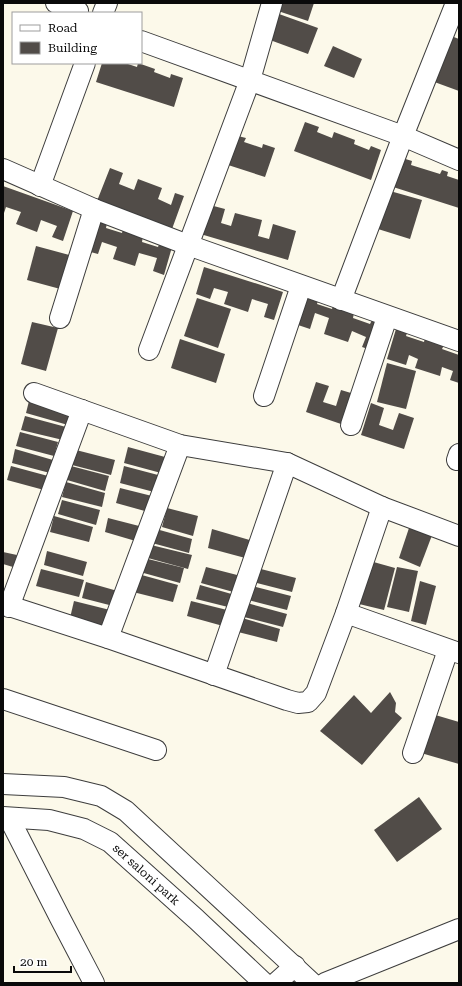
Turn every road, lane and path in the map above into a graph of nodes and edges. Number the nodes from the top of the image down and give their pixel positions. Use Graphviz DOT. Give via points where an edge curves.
graph roads {
  1 [pos="56,3"];
  2 [pos="272,3"];
  3 [pos="456,3"];
  4 [pos="78,11"];
  5 [pos="142,42"];
  6 [pos="85,64"];
  7 [pos="250,80"];
  8 [pos="403,136"];
  9 [pos="459,160"];
  10 [pos="3,169"];
  11 [pos="40,186"];
  12 [pos="94,209"];
  13 [pos="188,245"];
  14 [pos="301,286"];
  15 [pos="341,300"];
  16 [pos="387,317"];
  17 [pos="60,318"];
  18 [pos="459,341"];
  19 [pos="149,350"];
  20 [pos="34,393"];
  21 [pos="264,396"];
  22 [pos="82,410"];
  23 [pos="351,425"];
  24 [pos="180,444"];
  25 [pos="287,463"];
  26 [pos="382,507"];
  27 [pos="459,536"];
  28 [pos="6,605"];
  29 [pos="346,613"];
  30 [pos="108,638"];
  31 [pos="454,652"];
  32 [pos="214,675"];
  33 [pos="3,699"];
  34 [pos="156,750"];
  35 [pos="413,753"];
  36 [pos="3,784"];
  37 [pos="6,818"];
  38 [pos="459,929"];
  39 [pos="295,966"];
  40 [pos="94,983"];
  41 [pos="264,983"];
  42 [pos="276,983"];
  43 [pos="312,983"];
  44 [pos="325,983"];
  1 -- 4 [label="street"];
  2 -- 7 [label="street"];
  3 -- 8 [label="street"];
  5 -- 7 [label="street"];
  6 -- 11 [label="street"];
  7 -- 8 [label="street"];
  7 -- 13 [label="street"];
  8 -- 9 [label="street"];
  8 -- 15 [label="street"];
  10 -- 11 [label="street"];
  11 -- 12 [label="street"];
  12 -- 13 [label="street"];
  12 -- 17 [label="street"];
  13 -- 14 [label="street"];
  13 -- 19 [label="street"];
  14 -- 15 [label="street"];
  14 -- 21 [label="street"];
  15 -- 16 [label="street"];
  16 -- 18 [label="street"];
  16 -- 23 [label="street"];
  20 -- 22 [label="street"];
  22 -- 24 [label="street"];
  22 -- 28 [label="street"];
  24 -- 25 [label="street"];
  24 -- 30 [label="street"];
  25 -- 26 [label="street"];
  25 -- 32 [label="street"];
  26 -- 27 [label="street"];
  26 -- 29 [label="street"];
  28 -- 30 [label="street"];
  29 -- 31 [label="street"];
  29 -- 32 [label="street" via="316,693 308,702 287,700"];
  30 -- 32 [label="street"];
  31 -- 35 [label="street"];
  33 -- 34 [label="street"];
  36 -- 39 [label="street" via="64,787 101,796 126,811"];
  37 -- 40 [label="street"];
  37 -- 41 [label="street, ser saloni park" via="49,820 84,829 110,842"];
  38 -- 44 [label="street"];
  39 -- 42 [label="street"];
  39 -- 43 [label="street"];
}
